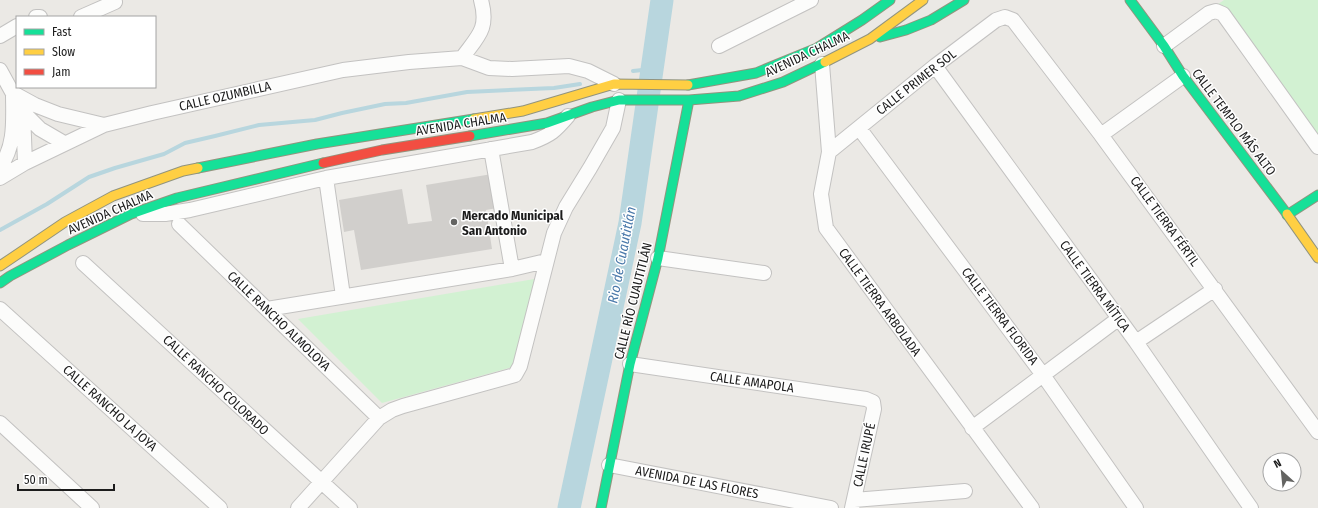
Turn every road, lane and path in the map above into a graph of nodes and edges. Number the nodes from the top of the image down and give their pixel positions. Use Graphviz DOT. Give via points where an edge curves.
graph roads {
  1 [pos="481,0"];
  2 [pos="811,0"];
  3 [pos="890,0"];
  4 [pos="924,0"];
  5 [pos="964,0"];
  6 [pos="1130,0"];
  7 [pos="115,2"];
  8 [pos="83,16"];
  9 [pos="1005,17"];
  10 [pos="16,27"];
  11 [pos="0,36"];
  12 [pos="870,39"];
  13 [pos="719,46"];
  14 [pos="1164,46"];
  15 [pos="462,58"];
  16 [pos="822,64"];
  17 [pos="935,66"];
  18 [pos="0,70"];
  19 [pos="1183,76"];
  20 [pos="609,81"];
  21 [pos="13,93"];
  22 [pos="619,100"];
  23 [pos="689,100"];
  24 [pos="23,112"];
  25 [pos="570,115"];
  26 [pos="104,125"];
  27 [pos="859,128"];
  28 [pos="1101,135"];
  29 [pos="64,143"];
  30 [pos="1318,147"];
  31 [pos="491,149"];
  32 [pos="829,152"];
  33 [pos="25,163"];
  34 [pos="0,167"];
  35 [pos="0,178"];
  36 [pos="326,178"];
  37 [pos="1318,195"];
  38 [pos="131,214"];
  39 [pos="1287,214"];
  40 [pos="179,224"];
  41 [pos="658,258"];
  42 [pos="1318,258"];
  43 [pos="546,261"];
  44 [pos="83,263"];
  45 [pos="0,266"];
  46 [pos="512,269"];
  47 [pos="764,273"];
  48 [pos="0,283"];
  49 [pos="1215,289"];
  50 [pos="343,296"];
  51 [pos="0,309"];
  52 [pos="268,309"];
  53 [pos="1118,319"];
  54 [pos="1136,342"];
  55 [pos="630,364"];
  56 [pos="1043,375"];
  57 [pos="872,402"];
  58 [pos="379,418"];
  59 [pos="0,423"];
  60 [pos="972,428"];
  61 [pos="1318,432"];
  62 [pos="609,465"];
  63 [pos="322,483"];
  64 [pos="965,491"];
  65 [pos="853,504"];
  66 [pos="92,508"];
  67 [pos="220,508"];
  68 [pos="298,508"];
  69 [pos="350,508"];
  70 [pos="601,508"];
  71 [pos="831,508"];
  72 [pos="1032,508"];
  73 [pos="1136,508"];
  74 [pos="1251,508"];
  1 -- 15 [label="street" via="484,17 482,31"];
  2 -- 13 [label="street"];
  3 -- 20 [label="main road, AVENIDA CHALMA" via="817,48 756,73 689,85"];
  4 -- 12 [label="main road, AVENIDA CHALMA"];
  5 -- 12 [label="main road" via="925,23"];
  6 -- 14 [label="main road, CALLE TEMPLO MÁS ALTO"];
  7 -- 8 [label="street"];
  9 -- 17 [label="street, CALLE PRIMER SOL" via="996,20"];
  9 -- 28 [label="street, CALLE TIERRA FÉRTIL" via="1013,20"];
  10 -- 11 [label="street"];
  12 -- 16 [label="main road, AVENIDA CHALMA"];
  14 -- 19 [label="main road, CALLE TEMPLO MÁS ALTO"];
  14 -- 30 [label="street" via="1209,13 1216,11 1223,14"];
  15 -- 20 [label="street" via="489,68 569,66 588,70"];
  15 -- 26 [label="street, CALLE OZUMBILLA" via="343,70"];
  16 -- 23 [label="main road, AVENIDA CHALMA" via="783,82 739,96"];
  16 -- 32 [label="street, CALLE TIERRA ARBOLADA"];
  17 -- 27 [label="street, CALLE PRIMER SOL"];
  17 -- 53 [label="street, CALLE TIERRA MÍTICA"];
  18 -- 21 [label="street"];
  19 -- 28 [label="street"];
  19 -- 39 [label="main road, CALLE TEMPLO MÁS ALTO"];
  20 -- 45 [label="main road, AVENIDA CHALMA" via="523,111 317,144 183,171 106,200 64,222"];
  21 -- 24 [label="street"];
  21 -- 26 [label="street" via="58,114"];
  21 -- 34 [label="street" via="12,139 6,159"];
  22 -- 23 [label="main road, AVENIDA CHALMA"];
  22 -- 25 [label="main road, AVENIDA CHALMA"];
  22 -- 43 [label="street" via="613,128 566,207 554,233"];
  23 -- 41 [label="main road, CALLE RÍO CUAUTITLÁN"];
  24 -- 29 [label="street" via="40,129"];
  24 -- 33 [label="street"];
  25 -- 31 [label="street" via="547,137"];
  25 -- 38 [label="main road, AVENIDA CHALMA" via="547,122 337,160 178,198"];
  26 -- 29 [label="street, CALLE OZUMBILLA"];
  27 -- 32 [label="street, CALLE PRIMER SOL"];
  27 -- 56 [label="street, CALLE TIERRA FLORIDA"];
  28 -- 49 [label="street, CALLE TIERRA FÉRTIL"];
  29 -- 33 [label="street, CALLE OZUMBILLA"];
  31 -- 36 [label="street"];
  31 -- 46 [label="street"];
  32 -- 60 [label="street, CALLE TIERRA ARBOLADA" via="821,194 826,228"];
  33 -- 35 [label="street, CALLE OZUMBILLA"];
  36 -- 38 [label="street" via="190,210 165,214"];
  36 -- 50 [label="street"];
  37 -- 39 [label="main road"];
  38 -- 48 [label="main road, AVENIDA CHALMA"];
  39 -- 42 [label="main road, CALLE TEMPLO MÁS ALTO"];
  40 -- 52 [label="street, CALLE RANCHO ALMOLOYA"];
  41 -- 47 [label="street"];
  41 -- 55 [label="main road, CALLE RÍO CUAUTITLÁN"];
  43 -- 46 [label="street"];
  43 -- 58 [label="street" via="520,366 515,375 403,406"];
  44 -- 63 [label="street, CALLE RANCHO COLORADO"];
  46 -- 50 [label="street"];
  49 -- 54 [label="street"];
  49 -- 61 [label="street, CALLE TIERRA FÉRTIL"];
  50 -- 52 [label="street"];
  51 -- 67 [label="street, CALLE RANCHO LA JOYA"];
  52 -- 58 [label="street, CALLE RANCHO ALMOLOYA"];
  53 -- 54 [label="street, CALLE TIERRA MÍTICA"];
  53 -- 56 [label="street"];
  54 -- 74 [label="street, CALLE TIERRA MÍTICA"];
  55 -- 57 [label="street, CALLE AMAPOLA" via="866,399"];
  55 -- 62 [label="main road, CALLE RÍO CUAUTITLÁN"];
  56 -- 60 [label="street"];
  56 -- 73 [label="street, CALLE TIERRA FLORIDA"];
  57 -- 65 [label="street, CALLE IRUPÉ" via="874,409"];
  58 -- 63 [label="street"];
  59 -- 66 [label="street"];
  60 -- 72 [label="street, CALLE TIERRA ARBOLADA"];
  62 -- 70 [label="main road, CALLE RÍO CUAUTITLÁN"];
  62 -- 71 [label="street, AVENIDA DE LAS FLORES"];
  63 -- 68 [label="street"];
  63 -- 69 [label="street, CALLE RANCHO COLORADO"];
  64 -- 65 [label="street"];
}
